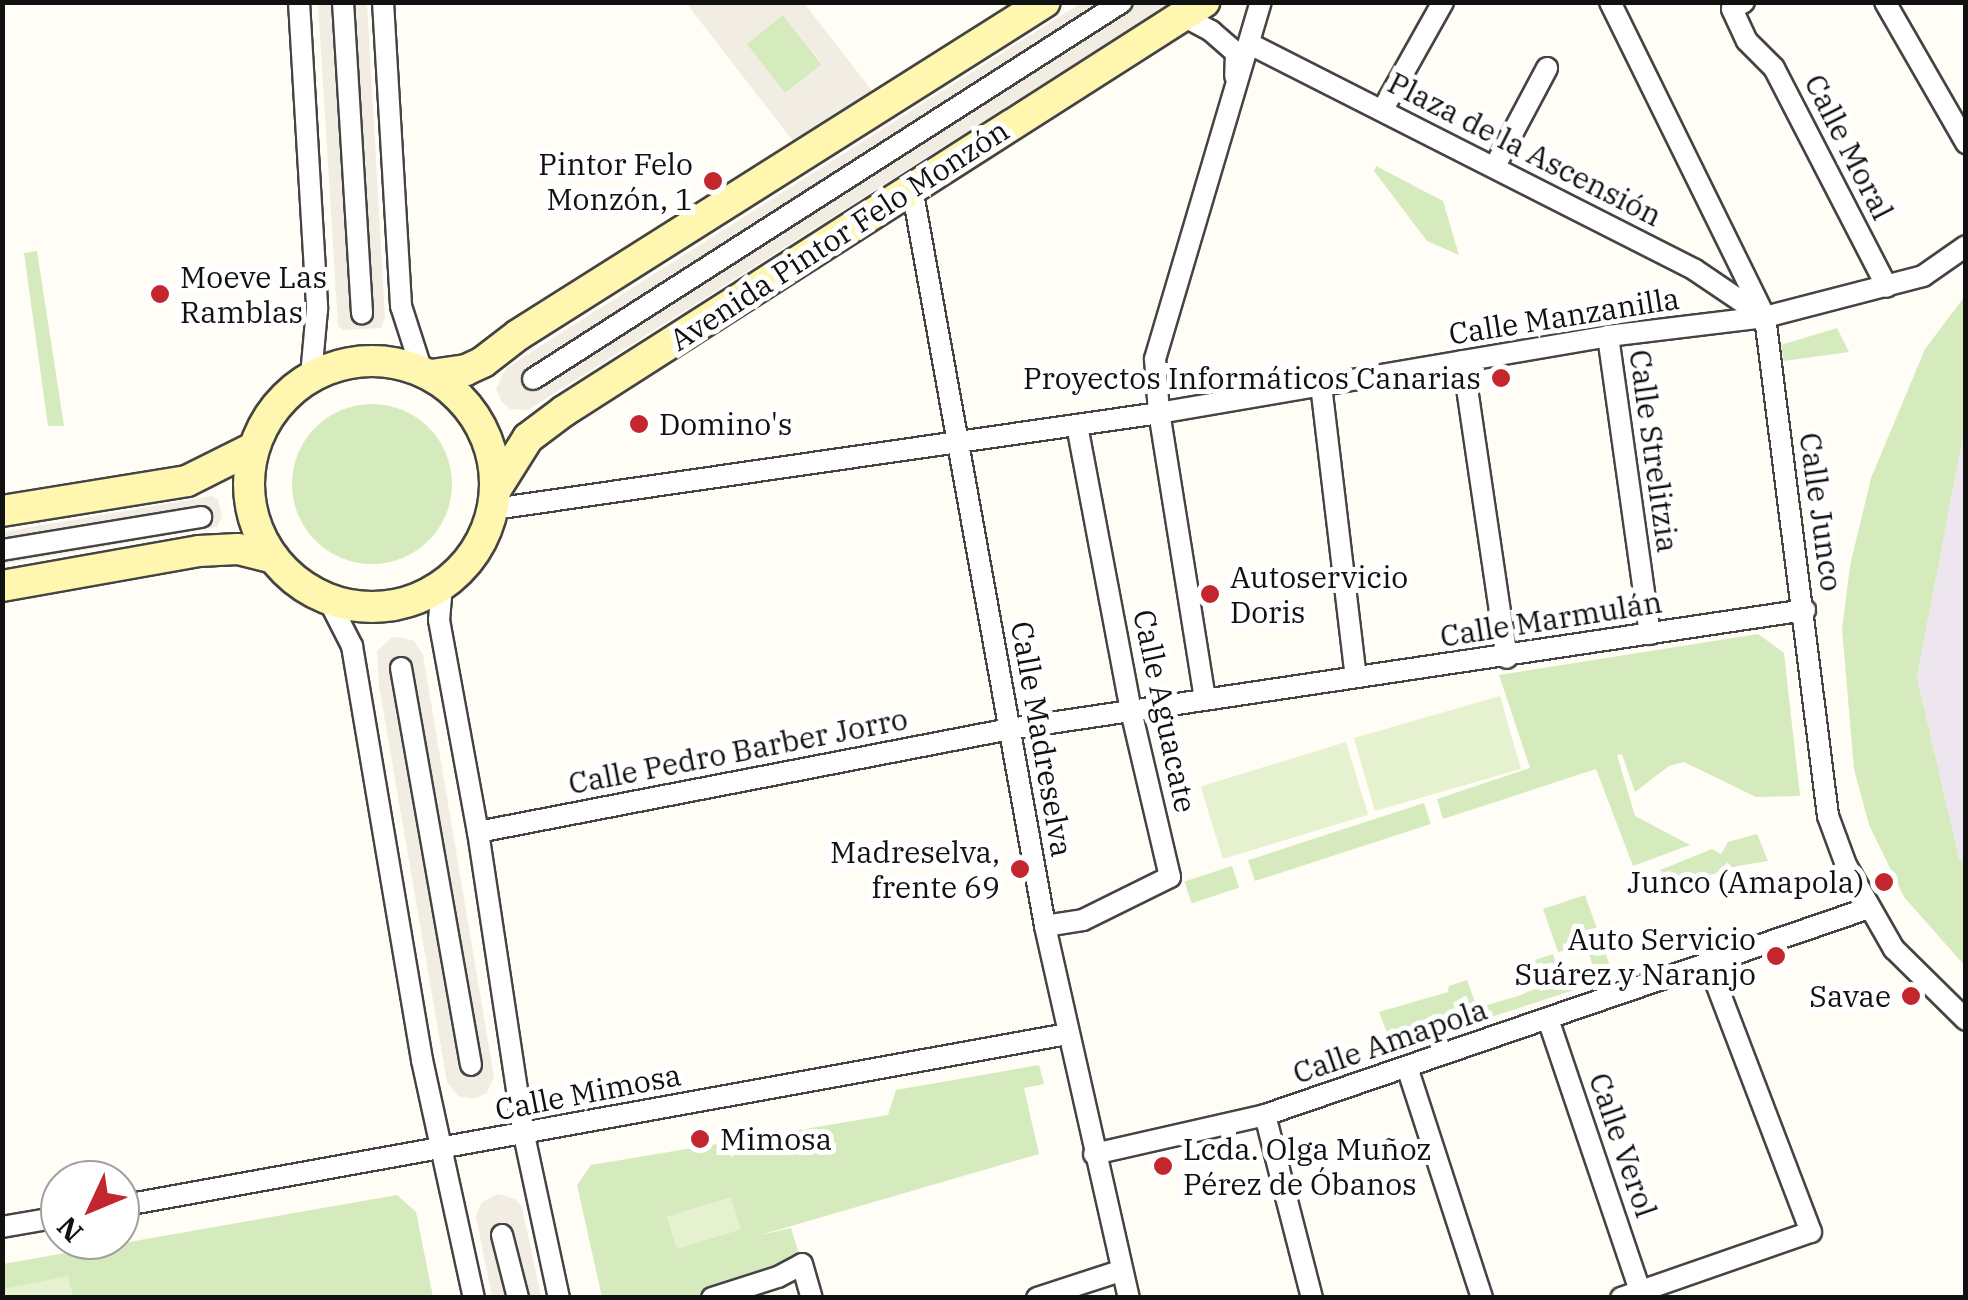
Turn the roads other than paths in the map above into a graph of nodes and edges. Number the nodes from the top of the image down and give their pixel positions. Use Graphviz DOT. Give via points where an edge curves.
graph roads {
  1 [pos="299,2"];
  2 [pos="343,2"];
  3 [pos="383,2"];
  4 [pos="1045,2"];
  5 [pos="1122,2"];
  6 [pos="1262,2"];
  7 [pos="1444,2"];
  8 [pos="1610,2"];
  9 [pos="1744,2"];
  10 [pos="1885,2"];
  11 [pos="1193,9"];
  12 [pos="1252,46"];
  13 [pos="1547,68"];
  14 [pos="1235,83"];
  15 [pos="1383,109"];
  16 [pos="1966,143"];
  17 [pos="1495,166"];
  18 [pos="912,188"];
  19 [pos="1966,246"];
  20 [pos="1887,287"];
  21 [pos="362,313"];
  22 [pos="1764,317"];
  23 [pos="1608,336"];
  24 [pos="1463,361"];
  25 [pos="427,373"];
  26 [pos="311,376"];
  27 [pos="532,379"];
  28 [pos="1321,386"];
  29 [pos="1159,413"];
  30 [pos="1077,425"];
  31 [pos="960,441"];
  32 [pos="253,448"];
  33 [pos="495,499"];
  34 [pos="2,511"];
  35 [pos="201,517"];
  36 [pos="2,550"];
  37 [pos="274,558"];
  38 [pos="2,586"];
  39 [pos="442,586"];
  40 [pos="328,599"];
  41 [pos="1805,610"];
  42 [pos="1650,634"];
  43 [pos="1507,658"];
  44 [pos="401,668"];
  45 [pos="1356,676"];
  46 [pos="1205,699"];
  47 [pos="1131,710"];
  48 [pos="1010,730"];
  49 [pos="478,832"];
  50 [pos="1869,908"];
  51 [pos="1045,926"];
  52 [pos="1709,964"];
  53 [pos="1548,1019"];
  54 [pos="1966,1020"];
  55 [pos="1067,1034"];
  56 [pos="470,1065"];
  57 [pos="1407,1068"];
  58 [pos="1265,1114"];
  59 [pos="524,1135"];
  60 [pos="442,1150"];
  61 [pos="1094,1154"];
  62 [pos="140,1203"];
  63 [pos="40,1219"];
  64 [pos="2,1226"];
  65 [pos="502,1234"];
  66 [pos="1120,1270"];
  67 [pos="1631,1294"];
  68 [pos="474,1298"];
  69 [pos="518,1298"];
  70 [pos="559,1298"];
  71 [pos="712,1298"];
  72 [pos="812,1298"];
  73 [pos="1038,1298"];
  74 [pos="1128,1298"];
  75 [pos="1312,1298"];
  76 [pos="1482,1298"];
  1 -- 26 [label="street" via="317,309"];
  2 -- 21 [label="street"];
  3 -- 25 [label="street" via="401,306"];
  4 -- 25 [label="street" via="483,362"];
  5 -- 27 [label="street, Avenida Pintor Felo Monzón"];
  6 -- 12 [label="street"];
  7 -- 15 [label="street"];
  8 -- 22 [label="street, Calle Junco"];
  9 -- 20 [label="street, Calle Moral" via="1732,9 1747,42 1774,68"];
  10 -- 16 [label="street"];
  11 -- 14 [label="street" via="1236,53"];
  11 -- 18 [label="street, Avenida Pintor Felo Monzón"];
  12 -- 14 [label="street"];
  12 -- 15 [label="street, Plaza de la Ascensión"];
  13 -- 17 [label="street"];
  14 -- 29 [label="street" via="1155,359"];
  15 -- 17 [label="street, Plaza de la Ascensión"];
  17 -- 22 [label="street, Plaza de la Ascensión" via="1695,270"];
  18 -- 31 [label="street, Calle Madreselva"];
  18 -- 33 [label="street, Avenida Pintor Felo Monzón" via="564,411 528,438"];
  19 -- 20 [label="street, Calle Manzanilla" via="1923,276"];
  20 -- 22 [label="street, Calle Manzanilla"];
  22 -- 23 [label="street, Calle Manzanilla"];
  22 -- 41 [label="street, Calle Junco"];
  23 -- 24 [label="street, Calle Manzanilla"];
  23 -- 42 [label="street, Calle Strelitzia"];
  24 -- 28 [label="street, Calle Manzanilla"];
  24 -- 43 [label="street"];
  25 -- 26 [label="street" via="366,360"];
  25 -- 33 [label="street" via="480,423 492,455"];
  26 -- 32 [label="street" via="286,395"];
  28 -- 29 [label="street, Calle Manzanilla"];
  28 -- 45 [label="street"];
  29 -- 30 [label="street, Calle Manzanilla"];
  29 -- 46 [label="street"];
  30 -- 31 [label="street, Calle Manzanilla"];
  30 -- 47 [label="street, Calle Aguacate"];
  31 -- 33 [label="street, Calle Manzanilla"];
  31 -- 48 [label="street, Calle Madreselva"];
  32 -- 34 [label="street" via="188,480"];
  32 -- 37 [label="street" via="250,506"];
  33 -- 39 [label="street" via="483,539"];
  35 -- 36 [label="street"];
  37 -- 38 [label="street" via="238,549 199,551"];
  37 -- 40 [label="street"];
  39 -- 40 [label="street" via="398,605 351,606"];
  39 -- 49 [label="street" via="439,620"];
  40 -- 60 [label="street" via="352,646"];
  41 -- 42 [label="street, Calle Marmulán"];
  41 -- 50 [label="street, Calle Junco" via="1828,816"];
  42 -- 43 [label="street, Calle Marmulán"];
  43 -- 45 [label="street, Calle Marmulán"];
  44 -- 56 [label="street"];
  45 -- 46 [label="street, Calle Marmulán"];
  46 -- 47 [label="street, Calle Marmulán"];
  47 -- 48 [label="street, Calle Marmulán"];
  47 -- 51 [label="street, Calle Aguacate" via="1170,877 1082,920"];
  48 -- 49 [label="street, Calle Pedro Barber Jorro"];
  48 -- 51 [label="street, Calle Madreselva"];
  49 -- 59 [label="street"];
  50 -- 52 [label="street, Calle Amapola"];
  50 -- 54 [label="street, Calle Junco" via="1894,949"];
  51 -- 55 [label="street, Calle Madreselva"];
  52 -- 53 [label="street, Calle Amapola"];
  52 -- 67 [label="street" via="1811,1232"];
  53 -- 57 [label="street, Calle Amapola"];
  53 -- 67 [label="street, Calle Verol"];
  55 -- 59 [label="street, Calle Mimosa"];
  55 -- 61 [label="street, Calle Madreselva"];
  57 -- 58 [label="street, Calle Amapola"];
  57 -- 76 [label="street"];
  58 -- 61 [label="street, Calle Amapola"];
  58 -- 75 [label="street"];
  59 -- 60 [label="street, Calle Mimosa"];
  59 -- 70 [label="street"];
  60 -- 62 [label="street, Calle Mimosa"];
  60 -- 68 [label="street"];
  61 -- 66 [label="street, Calle Madreselva"];
  63 -- 64 [label="street"];
  65 -- 69 [label="street"];
  66 -- 73 [label="street"];
  66 -- 74 [label="street, Calle Madreselva"];
  71 -- 72 [label="street" via="802,1264"];
}
